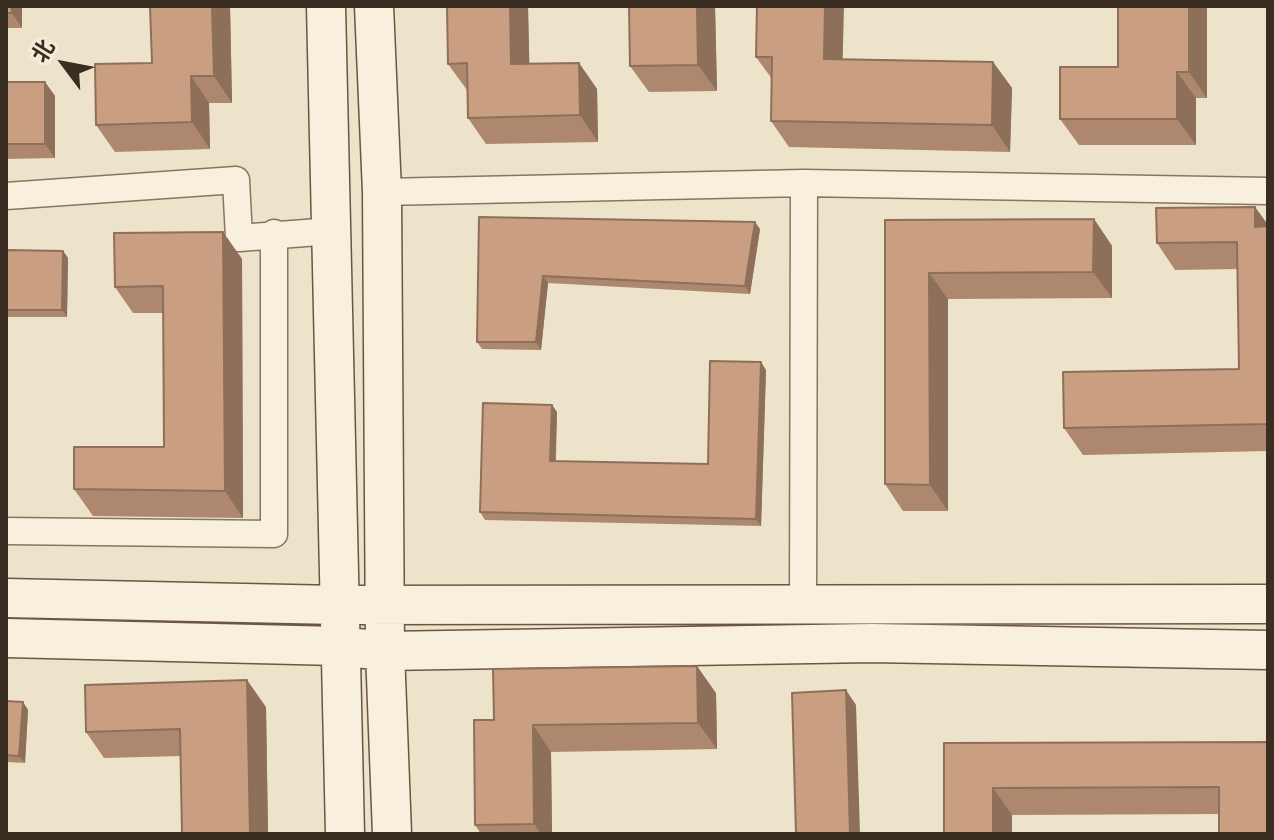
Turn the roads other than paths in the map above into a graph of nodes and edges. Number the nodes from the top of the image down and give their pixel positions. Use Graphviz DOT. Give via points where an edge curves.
graph roads {
  1 [pos="326,6"];
  2 [pos="374,6"];
  3 [pos="804,183"];
  4 [pos="1268,191"];
  5 [pos="382,192"];
  6 [pos="6,196"];
  7 [pos="332,231"];
  8 [pos="274,233"];
  9 [pos="6,531"];
  10 [pos="6,598"];
  11 [pos="803,604"];
  12 [pos="1268,604"];
  13 [pos="338,605"];
  14 [pos="385,605"];
  15 [pos="6,638"];
  16 [pos="338,646"];
  17 [pos="1268,650"];
  18 [pos="385,651"];
  19 [pos="345,834"];
  20 [pos="392,834"];
  1 -- 7 [label="street"];
  2 -- 5 [label="street"];
  3 -- 4 [label="street"];
  3 -- 5 [label="street"];
  3 -- 11 [label="street"];
  5 -- 14 [label="street"];
  6 -- 8 [label="street" via="236,180 239,238"];
  7 -- 8 [label="street"];
  7 -- 13 [label="street"];
  8 -- 9 [label="street" via="274,534"];
  10 -- 13 [label="street"];
  11 -- 12 [label="street"];
  11 -- 14 [label="street"];
  13 -- 14 [label="street"];
  13 -- 16 [label="street"];
  14 -- 18 [label="street"];
  15 -- 16 [label="street"];
  16 -- 18 [label="street"];
  16 -- 19 [label="street"];
  17 -- 18 [label="street" via="872,643"];
  18 -- 20 [label="street"];
}
